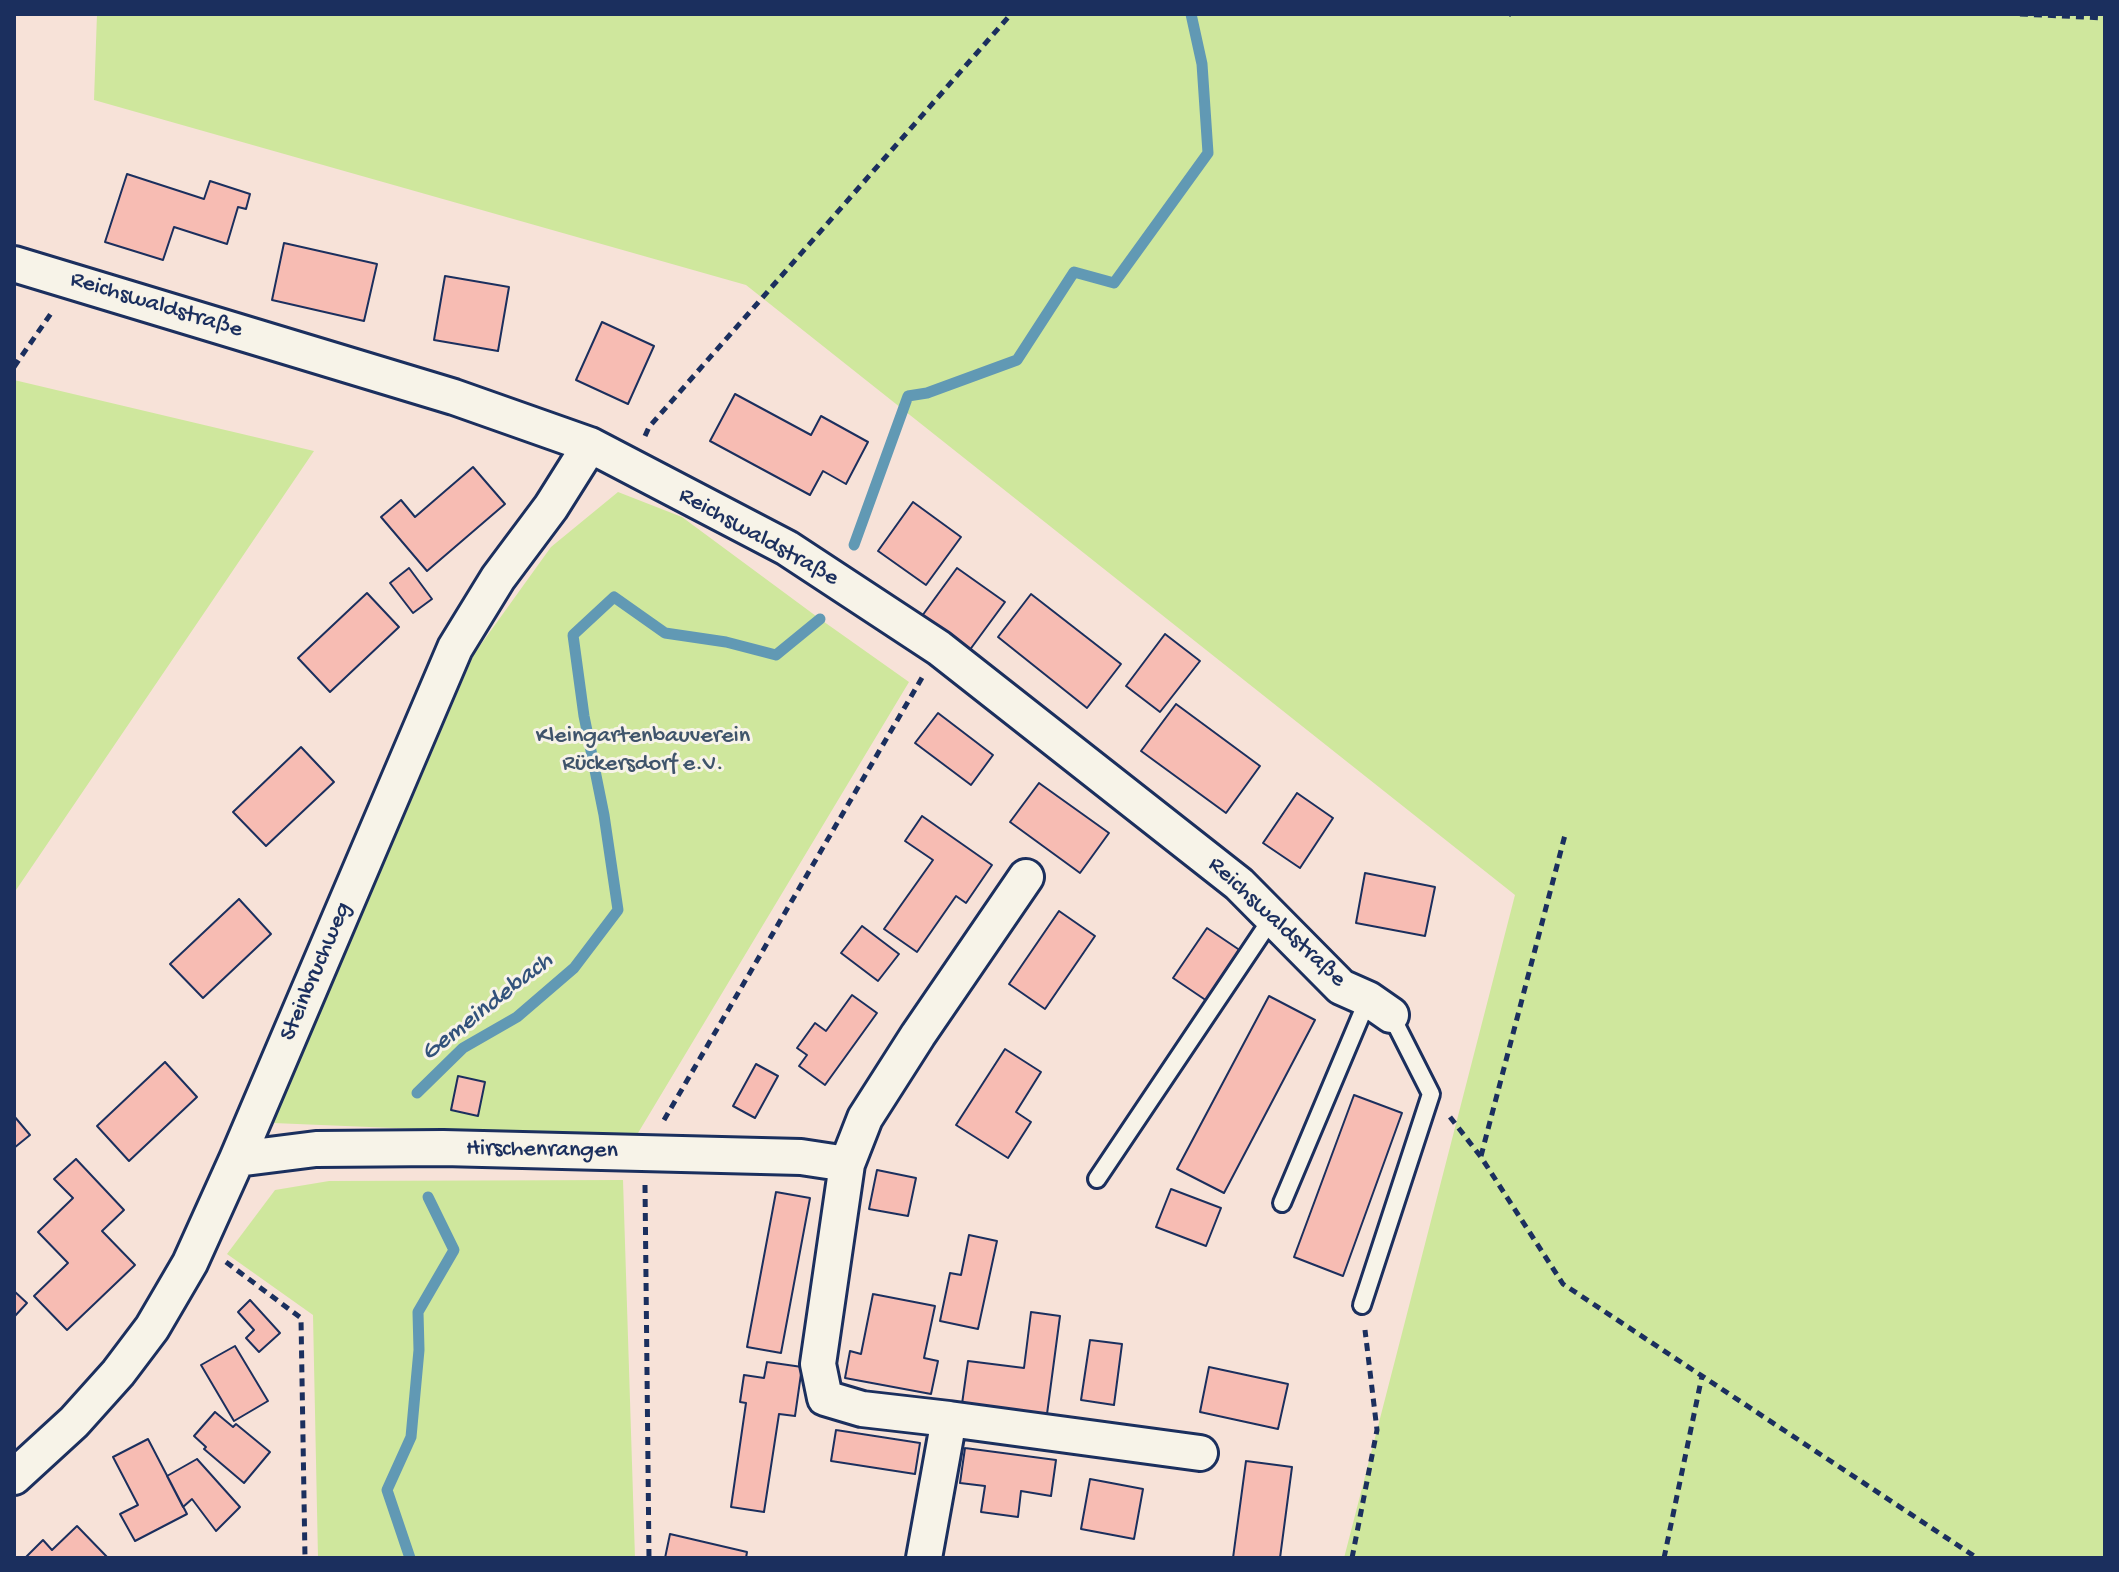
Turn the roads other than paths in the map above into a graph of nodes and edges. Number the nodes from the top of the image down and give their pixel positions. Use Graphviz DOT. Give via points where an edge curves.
graph roads {
  1 [pos="14,264"];
  2 [pos="590,445"];
  3 [pos="1026,877"];
  4 [pos="1272,918"];
  5 [pos="1380,1007"];
  6 [pos="237,1159"];
  7 [pos="847,1164"];
  8 [pos="1097,1179"];
  9 [pos="1282,1203"];
  10 [pos="1362,1305"];
  11 [pos="949,1419"];
  12 [pos="1200,1453"];
  13 [pos="14,1477"];
  14 [pos="924,1558"];
  1 -- 2 [label="street, Reichswaldstraße" via="454,397"];
  2 -- 4 [label="street, Reichswaldstraße" via="787,548 939,648 1239,884"];
  2 -- 6 [label="street, Steinbruchweg" via="455,648"];
  3 -- 7 [label="street" via="865,1118"];
  4 -- 5 [label="street, Reichswaldstraße" via="1341,987"];
  4 -- 8 [label="lane"];
  5 -- 9 [label="lane"];
  5 -- 10 [label="lane" via="1431,1094"];
  6 -- 7 [label="street, Hirschenrangen" via="316,1149 443,1148 801,1157"];
  6 -- 13 [label="street, Steinbruchweg" via="200,1242 152,1328 74,1422"];
  7 -- 11 [label="street" via="818,1364 825,1398 862,1409"];
  11 -- 12 [label="street"];
  11 -- 14 [label="street"];
}
